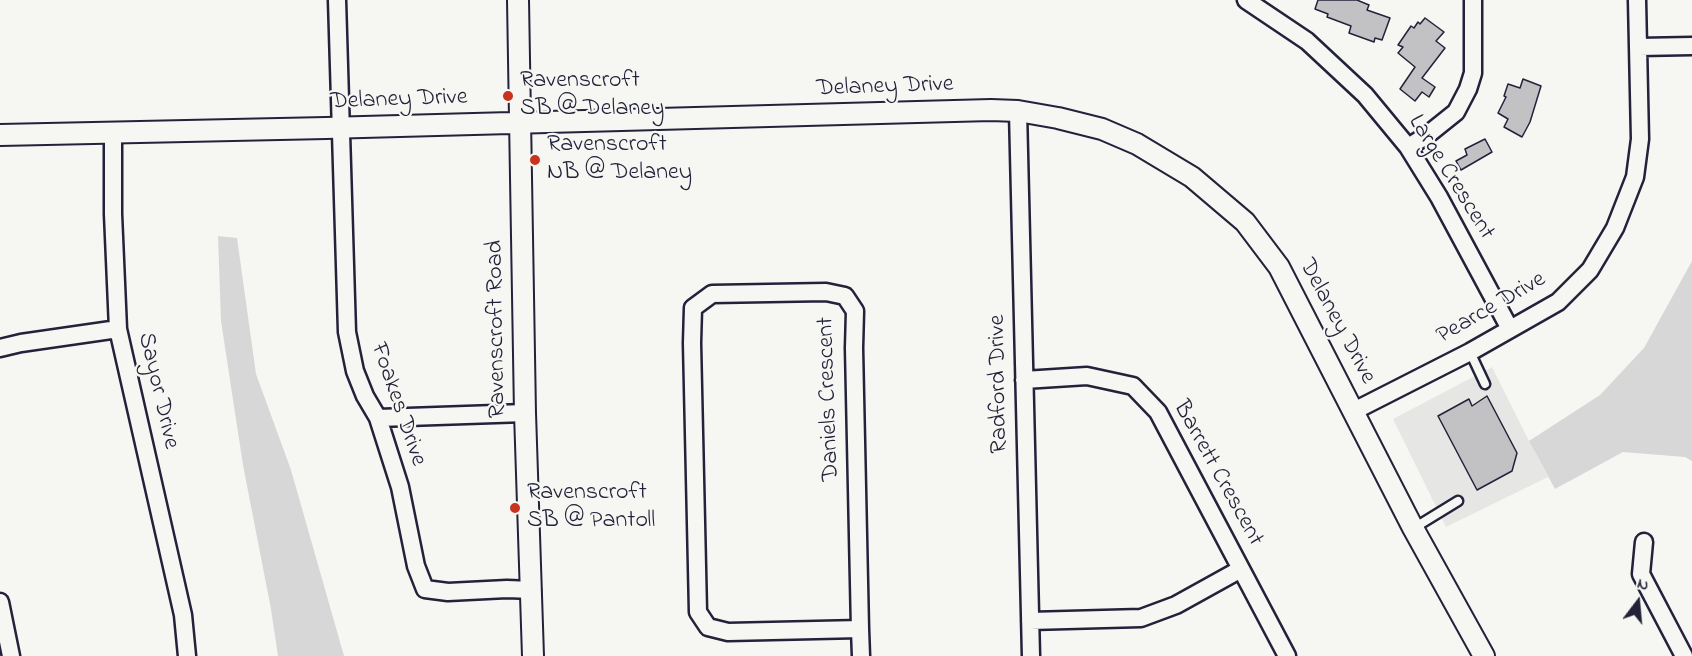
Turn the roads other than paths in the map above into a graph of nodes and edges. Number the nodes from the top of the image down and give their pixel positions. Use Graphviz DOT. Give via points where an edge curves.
graph roads {
  1 [pos="338,0"];
  2 [pos="518,0"];
  3 [pos="1246,0"];
  4 [pos="1473,0"];
  5 [pos="1637,0"];
  6 [pos="1692,46"];
  7 [pos="1639,47"];
  8 [pos="1018,111"];
  9 [pos="520,123"];
  10 [pos="341,128"];
  11 [pos="113,133"];
  12 [pos="0,135"];
  13 [pos="1408,147"];
  14 [pos="117,329"];
  15 [pos="1510,329"];
  16 [pos="0,348"];
  17 [pos="1470,352"];
  18 [pos="1024,380"];
  19 [pos="1485,384"];
  20 [pos="1354,411"];
  21 [pos="525,413"];
  22 [pos="378,418"];
  23 [pos="1458,501"];
  24 [pos="1413,528"];
  25 [pos="1644,542"];
  26 [pos="1241,569"];
  27 [pos="532,590"];
  28 [pos="0,602"];
  29 [pos="1030,621"];
  30 [pos="860,629"];
  31 [pos="11,656"];
  32 [pos="187,656"];
  33 [pos="533,656"];
  34 [pos="861,656"];
  35 [pos="1031,656"];
  36 [pos="1287,656"];
  37 [pos="1484,656"];
  38 [pos="1684,656"];
  1 -- 10 [label="street, Foakes Drive"];
  2 -- 9 [label="street, Ravenscroft Road"];
  3 -- 13 [label="street, Large Crescent" via="1307,41 1365,95"];
  4 -- 13 [label="street" via="1473,73 1468,89 1456,112"];
  5 -- 7 [label="street, Pearce Drive"];
  6 -- 7 [label="street"];
  7 -- 15 [label="street, Pearce Drive" via="1640,139 1635,177 1615,228 1590,270 1558,302"];
  8 -- 9 [label="street, Delaney Drive"];
  8 -- 18 [label="street, Radford Drive"];
  8 -- 20 [label="street, Delaney Drive" via="1102,129 1137,144 1192,177 1245,222 1279,267"];
  9 -- 10 [label="street, Delaney Drive"];
  9 -- 21 [label="street, Ravenscroft Road"];
  10 -- 11 [label="street, Delaney Drive"];
  10 -- 22 [label="street, Foakes Drive" via="347,332 355,371"];
  11 -- 12 [label="street, Delaney Drive"];
  11 -- 14 [label="street, Sayor Drive"];
  13 -- 15 [label="street, Large Crescent"];
  14 -- 16 [label="street"];
  14 -- 32 [label="street, Sayor Drive" via="183,615"];
  15 -- 17 [label="street, Pearce Drive"];
  17 -- 19 [label="lane"];
  17 -- 20 [label="street, Pearce Drive"];
  18 -- 26 [label="street, Barrett Crescent" via="1087,376 1133,386 1158,412"];
  18 -- 29 [label="street, Radford Drive"];
  20 -- 24 [label="street, Delaney Drive"];
  21 -- 22 [label="street"];
  21 -- 27 [label="street, Ravenscroft Road"];
  22 -- 27 [label="street, Foakes Drive" via="425,589"];
  23 -- 24 [label="lane"];
  24 -- 37 [label="street, Delaney Drive"];
  25 -- 38 [label="street" via="1641,574"];
  26 -- 29 [label="street" via="1176,605 1141,618"];
  26 -- 36 [label="street, Barrett Crescent"];
  27 -- 33 [label="street, Ravenscroft Road"];
  28 -- 31 [label="street"];
  29 -- 35 [label="street, Radford Drive"];
  30 -- 30 [label="street, Daniels Crescent" via="855,311 845,296 826,292 712,294 693,308 698,612 708,627 728,632"];
  30 -- 34 [label="street, Daniels Crescent"];
}
